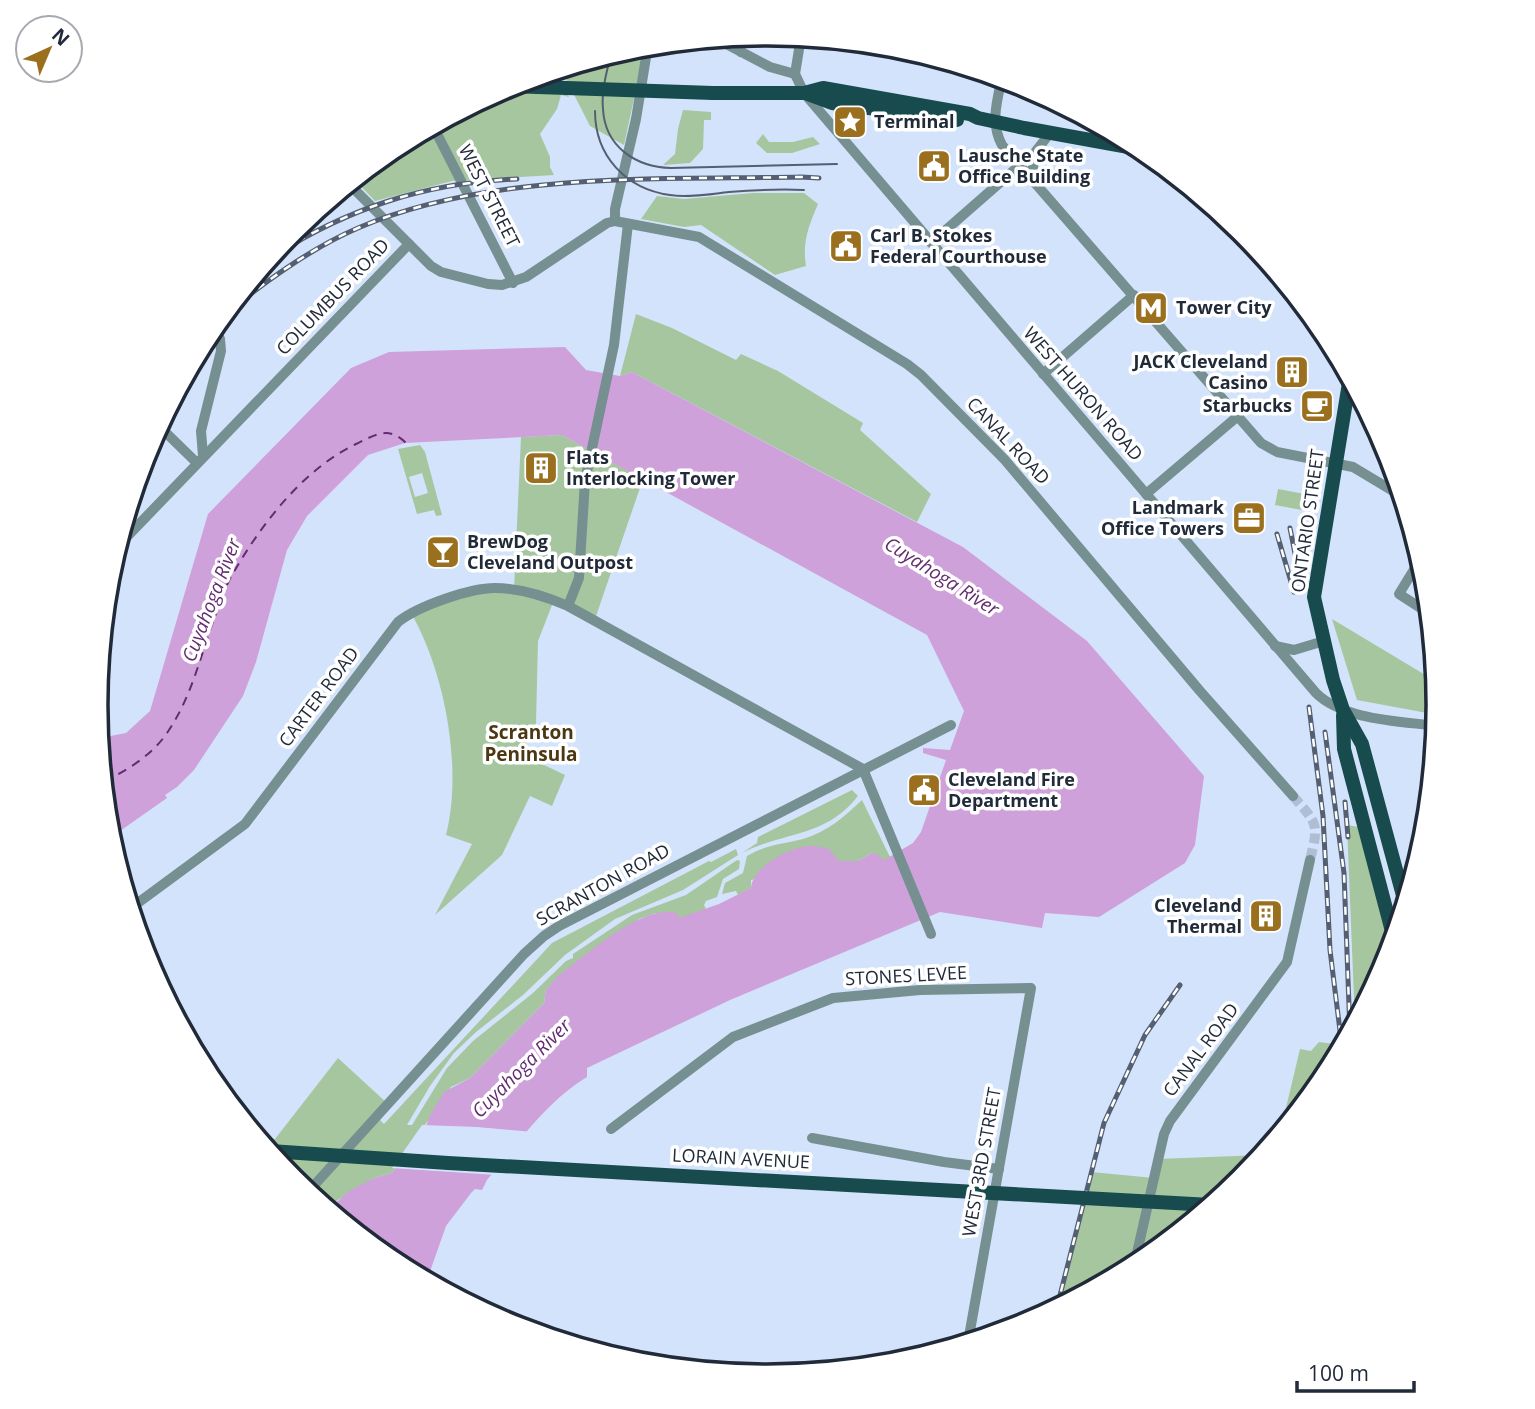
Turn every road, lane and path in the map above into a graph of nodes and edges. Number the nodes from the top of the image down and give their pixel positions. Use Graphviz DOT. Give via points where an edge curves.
graph roads {
  1 [pos="731,47"];
  2 [pos="740,47"];
  3 [pos="799,47"];
  4 [pos="741,52"];
  5 [pos="646,57"];
  6 [pos="795,74"];
  7 [pos="538,87"];
  8 [pos="1000,88"];
  9 [pos="804,93"];
  10 [pos="994,122"];
  11 [pos="1050,133"];
  12 [pos="437,134"];
  13 [pos="1114,144"];
  14 [pos="1020,164"];
  15 [pos="1031,177"];
  16 [pos="354,192"];
  17 [pos="615,221"];
  18 [pos="628,224"];
  19 [pos="930,243"];
  20 [pos="409,244"];
  21 [pos="513,283"];
  22 [pos="1134,295"];
  23 [pos="220,338"];
  24 [pos="1043,374"];
  25 [pos="1347,392"];
  26 [pos="1238,415"];
  27 [pos="167,433"];
  28 [pos="200,459"];
  29 [pos="1335,463"];
  30 [pos="1391,489"];
  31 [pos="1146,494"];
  32 [pos="132,531"];
  33 [pos="1413,571"];
  34 [pos="568,606"];
  35 [pos="1419,607"];
  36 [pos="1324,641"];
  37 [pos="1275,646"];
  38 [pos="1343,710"];
  39 [pos="1426,724"];
  40 [pos="951,725"];
  41 [pos="863,769"];
  42 [pos="1293,796"];
  43 [pos="1311,860"];
  44 [pos="1401,887"];
  45 [pos="139,902"];
  46 [pos="1390,922"];
  47 [pos="931,934"];
  48 [pos="1031,988"];
  49 [pos="611,1129"];
  50 [pos="812,1138"];
  51 [pos="285,1152"];
  52 [pos="999,1169"];
  53 [pos="316,1184"];
  54 [pos="1197,1204"];
  55 [pos="1138,1249"];
  56 [pos="970,1332"];
  1 -- 4 [label="street"];
  2 -- 4 [label="street"];
  3 -- 6 [label="street"];
  4 -- 6 [label="street"];
  5 -- 17 [label="street"];
  6 -- 9 [label="street, WEST HURON ROAD"];
  7 -- 9 [label="main road, bridge"];
  8 -- 10 [label="street"];
  9 -- 10 [label="main road" via="823,88"];
  9 -- 19 [label="street, WEST HURON ROAD"];
  10 -- 11 [label="main road"];
  10 -- 14 [label="street" via="1002,145"];
  11 -- 13 [label="main road"];
  11 -- 15 [label="street" via="1036,151"];
  12 -- 21 [label="street, WEST STREET"];
  14 -- 15 [label="street"];
  14 -- 19 [label="street"];
  15 -- 22 [label="street"];
  16 -- 20 [label="street"];
  17 -- 18 [label="street, CANAL ROAD"];
  17 -- 21 [label="street"];
  18 -- 34 [label="street" via="614,345 589,459 579,578"];
  18 -- 42 [label="street, CANAL ROAD" via="699,237 921,375 1005,460"];
  19 -- 24 [label="street, WEST HURON ROAD"];
  20 -- 21 [label="street, COLUMBUS ROAD" via="441,272 488,284"];
  20 -- 28 [label="street, COLUMBUS ROAD"];
  22 -- 24 [label="street"];
  22 -- 26 [label="street"];
  23 -- 28 [label="street" via="221,351 201,431"];
  24 -- 31 [label="street, WEST HURON ROAD"];
  25 -- 29 [label="main road, ONTARIO STREET"];
  26 -- 29 [label="street" via="1268,449"];
  26 -- 31 [label="street"];
  27 -- 28 [label="street"];
  28 -- 32 [label="street, COLUMBUS ROAD"];
  29 -- 30 [label="street" via="1357,469"];
  29 -- 36 [label="main road, ONTARIO STREET" via="1314,592"];
  31 -- 37 [label="street, WEST HURON ROAD"];
  33 -- 35 [label="street" via="1398,594"];
  34 -- 41 [label="street, CARTER ROAD"];
  34 -- 45 [label="street, CARTER ROAD" via="531,593 494,588 406,615 245,824"];
  36 -- 37 [label="street" via="1294,650"];
  36 -- 38 [label="main road, ONTARIO STREET"];
  37 -- 38 [label="street, WEST HURON ROAD" via="1319,697"];
  38 -- 39 [label="street"];
  38 -- 44 [label="main road, ONTARIO STREET" via="1362,744"];
  38 -- 46 [label="main road, ONTARIO STREET" via="1344,750"];
  40 -- 41 [label="street, SCRANTON ROAD"];
  41 -- 47 [label="street"];
  41 -- 53 [label="street, SCRANTON ROAD" via="544,936"];
  43 -- 55 [label="street, CANAL ROAD" via="1287,962 1164,1134"];
  48 -- 49 [label="street, STONES LEVEE" via="920,990 833,998 733,1037"];
  48 -- 52 [label="street, WEST 3RD STREET"];
  50 -- 52 [label="street"];
  51 -- 54 [label="main road, LORAIN AVENUE, bridge"];
  52 -- 56 [label="street, WEST 3RD STREET"];
}
